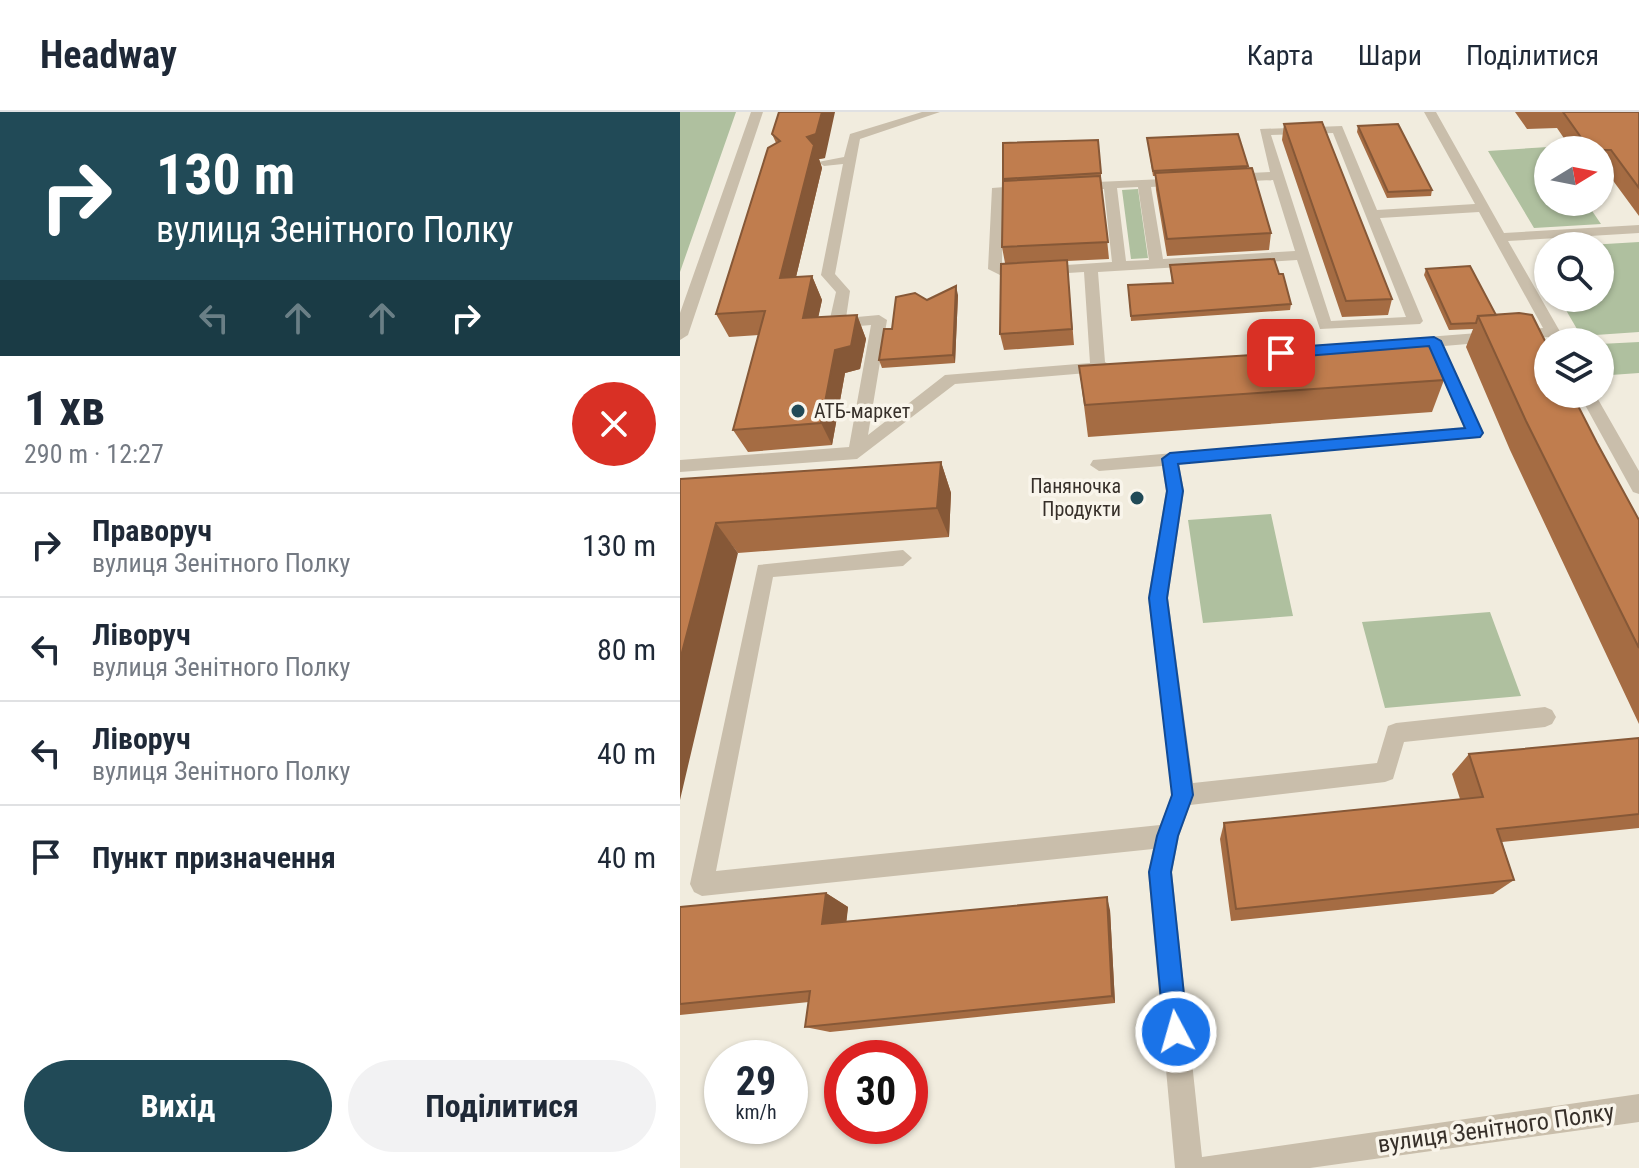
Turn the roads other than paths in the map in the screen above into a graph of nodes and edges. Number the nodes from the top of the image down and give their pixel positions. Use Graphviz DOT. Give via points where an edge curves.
graph roads {
  1 [pos="757,112"];
  2 [pos="934,112"];
  3 [pos="1430,112"];
  4 [pos="849,160"];
  5 [pos="824,162"];
  6 [pos="1278,176"];
  7 [pos="1144,183"];
  8 [pos="1110,185"];
  9 [pos="1483,208"];
  10 [pos="1372,214"];
  11 [pos="1639,229"];
  12 [pos="1499,237"];
  13 [pos="1302,255"];
  14 [pos="1157,264"];
  15 [pos="1119,266"];
  16 [pos="1091,268"];
  17 [pos="1550,328"];
  18 [pos="680,335"];
  19 [pos="1534,338"];
  20 [pos="1434,341"];
  21 [pos="1250,356"];
  22 [pos="1128,365"];
  23 [pos="1098,367"];
  24 [pos="1595,408"];
  25 [pos="857,453"];
  26 [pos="1170,459"];
  27 [pos="1099,465"];
  28 [pos="680,466"];
  29 [pos="1639,487"];
  30 [pos="903,558"];
  31 [pos="1545,717"];
  32 [pos="1183,795"];
  33 [pos="1167,836"];
  34 [pos="1639,1108"];
  35 [pos="1189,1168"];
  36 [pos="1210,1168"];
  1 -- 18 [label="street" via="746,167"];
  2 -- 4 [label="street" via="854,137"];
  3 -- 9 [label="street"];
  4 -- 5 [label="street"];
  4 -- 25 [label="street" via="828,275 843,291 837,323 879,320"];
  6 -- 7 [label="street"];
  6 -- 10 [label="street" via="1264,132 1338,129"];
  6 -- 13 [label="street"];
  7 -- 8 [label="street"];
  7 -- 14 [label="street"];
  8 -- 15 [label="street"];
  8 -- 16 [label="street" via="997,191 995,269 1004,273"];
  9 -- 10 [label="street"];
  9 -- 12 [label="street"];
  10 -- 13 [label="street" via="1415,321 1325,326"];
  11 -- 12 [label="street"];
  12 -- 17 [label="street"];
  13 -- 14 [label="street"];
  14 -- 15 [label="street"];
  15 -- 16 [label="street"];
  16 -- 23 [label="street"];
  19 -- 20 [label="street"];
  20 -- 21 [label="street"];
  20 -- 26 [label="street" via="1475,433"];
  22 -- 23 [label="street"];
  23 -- 25 [label="street" via="951,379"];
  24 -- 29 [label="street"];
  25 -- 28 [label="street"];
  26 -- 27 [label="street"];
  26 -- 32 [label="street" via="1175,491 1158,598"];
  30 -- 33 [label="street" via="765,570 702,884"];
  31 -- 32 [label="street" via="1396,733 1385,772"];
  32 -- 33 [label="street"];
  33 -- 35 [label="street" via="1160,872"];
  34 -- 36 [label="street, вулиця Зенітного Полку"];
}
